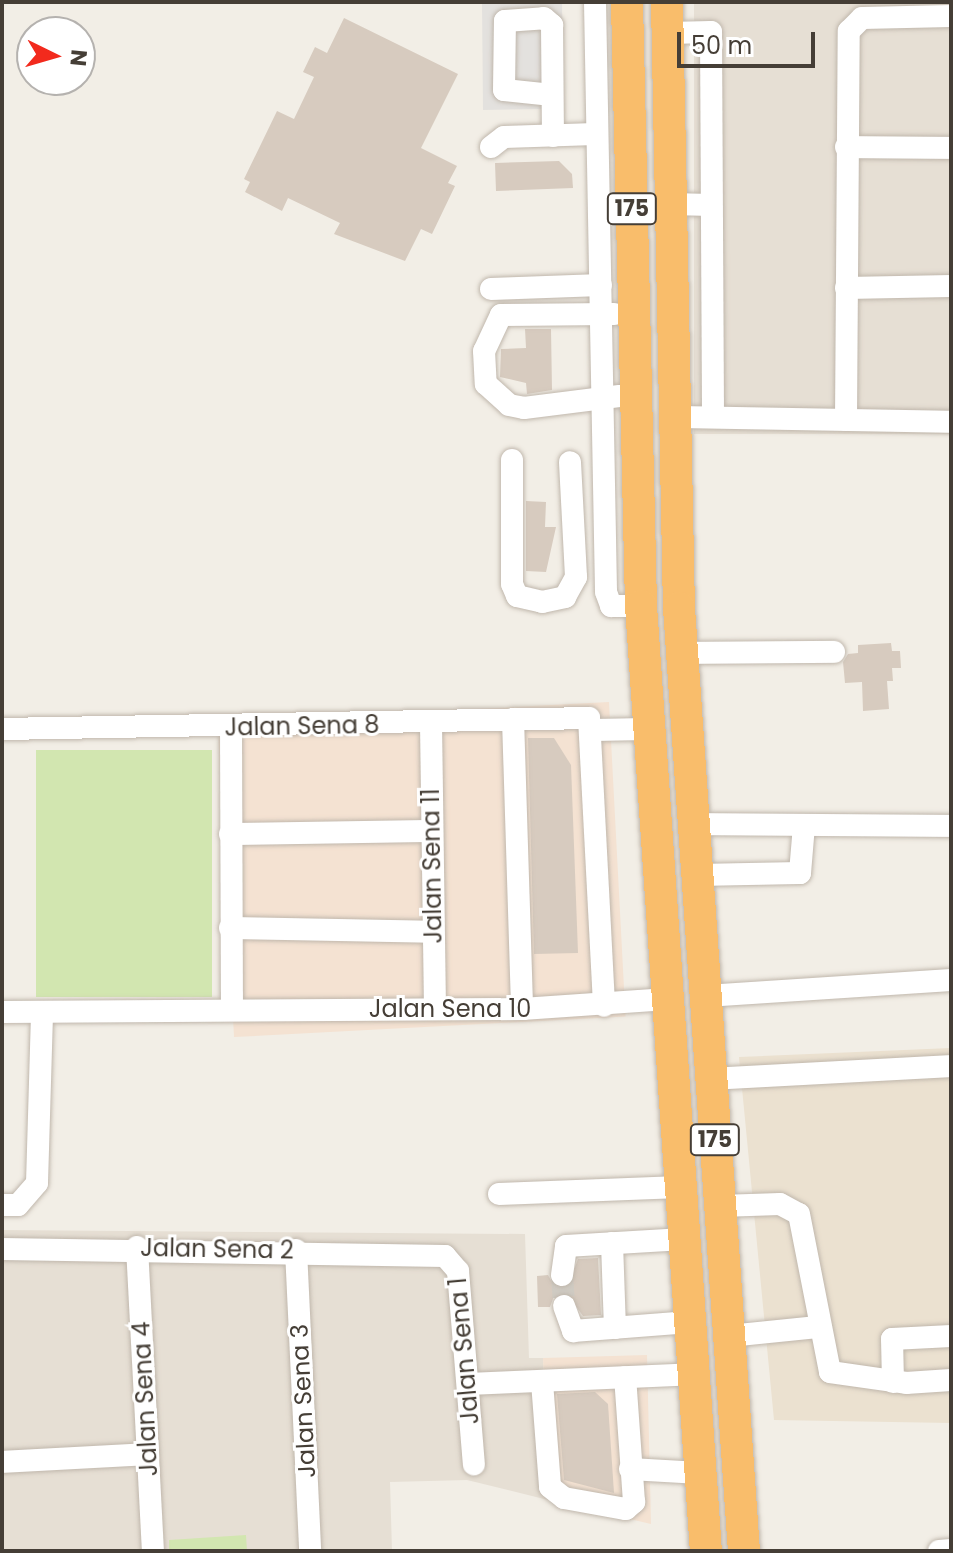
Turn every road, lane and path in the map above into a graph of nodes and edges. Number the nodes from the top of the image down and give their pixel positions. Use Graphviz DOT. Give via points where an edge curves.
graph roads {
  1 [pos="595,2"];
  2 [pos="627,2"];
  3 [pos="951,16"];
  4 [pos="667,18"];
  5 [pos="552,95"];
  6 [pos="595,134"];
  7 [pos="553,136"];
  8 [pos="491,147"];
  9 [pos="846,147"];
  10 [pos="951,148"];
  11 [pos="671,204"];
  12 [pos="711,205"];
  13 [pos="601,285"];
  14 [pos="951,286"];
  15 [pos="846,288"];
  16 [pos="491,289"];
  17 [pos="635,313"];
  18 [pos="600,314"];
  19 [pos="638,395"];
  20 [pos="605,397"];
  21 [pos="676,417"];
  22 [pos="713,417"];
  23 [pos="846,420"];
  24 [pos="951,422"];
  25 [pos="512,460"];
  26 [pos="570,462"];
  27 [pos="575,537"];
  28 [pos="606,538"];
  29 [pos="641,606"];
  30 [pos="834,652"];
  31 [pos="682,653"];
  32 [pos="513,719"];
  33 [pos="431,723"];
  34 [pos="231,727"];
  35 [pos="2,729"];
  36 [pos="649,729"];
  37 [pos="591,730"];
  38 [pos="693,824"];
  39 [pos="804,825"];
  40 [pos="951,826"];
  41 [pos="432,831"];
  42 [pos="230,834"];
  43 [pos="697,875"];
  44 [pos="230,928"];
  45 [pos="433,932"];
  46 [pos="951,980"];
  47 [pos="705,996"];
  48 [pos="668,999"];
  49 [pos="604,1006"];
  50 [pos="232,1009"];
  51 [pos="435,1009"];
  52 [pos="522,1009"];
  53 [pos="2,1012"];
  54 [pos="42,1013"];
  55 [pos="951,1066"];
  56 [pos="711,1079"];
  57 [pos="680,1187"];
  58 [pos="499,1194"];
  59 [pos="2,1205"];
  60 [pos="720,1206"];
  61 [pos="684,1239"];
  62 [pos="612,1243"];
  63 [pos="137,1247"];
  64 [pos="2,1249"];
  65 [pos="296,1250"];
  66 [pos="433,1253"];
  67 [pos="562,1275"];
  68 [pos="564,1306"];
  69 [pos="690,1322"];
  70 [pos="818,1327"];
  71 [pos="615,1328"];
  72 [pos="729,1336"];
  73 [pos="951,1336"];
  74 [pos="693,1374"];
  75 [pos="625,1377"];
  76 [pos="951,1380"];
  77 [pos="542,1382"];
  78 [pos="893,1382"];
  79 [pos="468,1384"];
  80 [pos="148,1454"];
  81 [pos="2,1462"];
  82 [pos="474,1464"];
  83 [pos="630,1469"];
  84 [pos="700,1473"];
  85 [pos="951,1550"];
  86 [pos="153,1551"];
  87 [pos="310,1551"];
  88 [pos="706,1551"];
  89 [pos="744,1551"];
  90 [pos="939,1551"];
  1 -- 6 [label="street"];
  2 -- 17 [label="highway, 175"];
  3 -- 9 [label="street" via="880,16 854,23 846,40"];
  4 -- 11 [label="highway, 175"];
  4 -- 12 [label="street" via="711,32"];
  5 -- 7 [label="street"];
  6 -- 7 [label="street"];
  6 -- 13 [label="street"];
  7 -- 8 [label="street" via="504,137"];
  9 -- 10 [label="street"];
  9 -- 15 [label="street"];
  11 -- 12 [label="street"];
  11 -- 21 [label="highway, 175"];
  12 -- 22 [label="street"];
  13 -- 16 [label="street"];
  13 -- 18 [label="street"];
  14 -- 15 [label="street"];
  15 -- 23 [label="street"];
  17 -- 18 [label="street"];
  17 -- 19 [label="highway, 175"];
  18 -- 20 [label="street"];
  18 -- 20 [label="street" via="501,315 484,351 486,384 509,405 524,408"];
  19 -- 20 [label="street"];
  19 -- 29 [label="highway, 175"];
  20 -- 28 [label="street"];
  21 -- 22 [label="street"];
  21 -- 31 [label="highway, 175"];
  22 -- 23 [label="street"];
  23 -- 24 [label="street"];
  25 -- 27 [label="street" via="512,584 517,596 542,602 565,597 576,577"];
  26 -- 27 [label="street"];
  27 -- 28 [label="street"];
  28 -- 29 [label="street" via="607,600 617,608"];
  29 -- 36 [label="highway, 175"];
  30 -- 31 [label="street"];
  31 -- 38 [label="highway, 175"];
  32 -- 33 [label="street, Jalan Sena 8"];
  32 -- 37 [label="street, Jalan Sena 8" via="584,716"];
  32 -- 52 [label="street"];
  33 -- 34 [label="street, Jalan Sena 8"];
  33 -- 41 [label="street, Jalan Sena 11"];
  34 -- 35 [label="street, Jalan Sena 8"];
  34 -- 42 [label="street"];
  36 -- 37 [label="street"];
  36 -- 48 [label="highway, 175"];
  37 -- 49 [label="street"];
  38 -- 39 [label="street"];
  38 -- 43 [label="highway, 175"];
  39 -- 40 [label="street"];
  39 -- 43 [label="street" via="800,873"];
  41 -- 42 [label="street"];
  41 -- 45 [label="street, Jalan Sena 11"];
  42 -- 44 [label="street"];
  43 -- 47 [label="highway, 175"];
  44 -- 45 [label="street"];
  44 -- 50 [label="street"];
  45 -- 51 [label="street, Jalan Sena 11"];
  46 -- 47 [label="street"];
  47 -- 56 [label="highway, 175"];
  48 -- 49 [label="street, Jalan Sena 10"];
  48 -- 57 [label="highway, 175"];
  49 -- 52 [label="street, Jalan Sena 10"];
  50 -- 51 [label="street, Jalan Sena 10"];
  50 -- 54 [label="street, Jalan Sena 10"];
  51 -- 52 [label="street, Jalan Sena 10"];
  53 -- 54 [label="street, Jalan Sena 10"];
  54 -- 59 [label="street" via="37,1183 18,1205"];
  55 -- 56 [label="street"];
  56 -- 60 [label="highway, 175"];
  57 -- 58 [label="street"];
  57 -- 61 [label="highway, 175"];
  60 -- 70 [label="street" via="780,1204 799,1214"];
  60 -- 72 [label="highway, 175"];
  61 -- 62 [label="street"];
  61 -- 69 [label="highway, 175"];
  62 -- 67 [label="street" via="566,1246"];
  62 -- 71 [label="street"];
  63 -- 64 [label="street, Jalan Sena 2"];
  63 -- 65 [label="street, Jalan Sena 2"];
  63 -- 80 [label="street, Jalan Sena 4"];
  65 -- 66 [label="street, Jalan Sena 2"];
  65 -- 87 [label="street, Jalan Sena 3"];
  66 -- 79 [label="street, Jalan Sena 1" via="454,1261 458,1271"];
  68 -- 71 [label="street" via="569,1330"];
  69 -- 71 [label="street"];
  69 -- 74 [label="highway, 175"];
  70 -- 72 [label="street"];
  70 -- 78 [label="street" via="830,1372"];
  72 -- 89 [label="highway, 175"];
  73 -- 78 [label="street" via="892,1339"];
  74 -- 75 [label="street"];
  74 -- 84 [label="highway, 175"];
  75 -- 77 [label="street"];
  75 -- 83 [label="street"];
  76 -- 78 [label="street"];
  77 -- 79 [label="street"];
  77 -- 83 [label="street" via="546,1481 554,1492 630,1508"];
  79 -- 82 [label="street, Jalan Sena 1"];
  80 -- 81 [label="street"];
  80 -- 86 [label="street, Jalan Sena 4"];
  83 -- 84 [label="street"];
  84 -- 88 [label="highway, 175"];
  85 -- 90 [label="street"];
}
